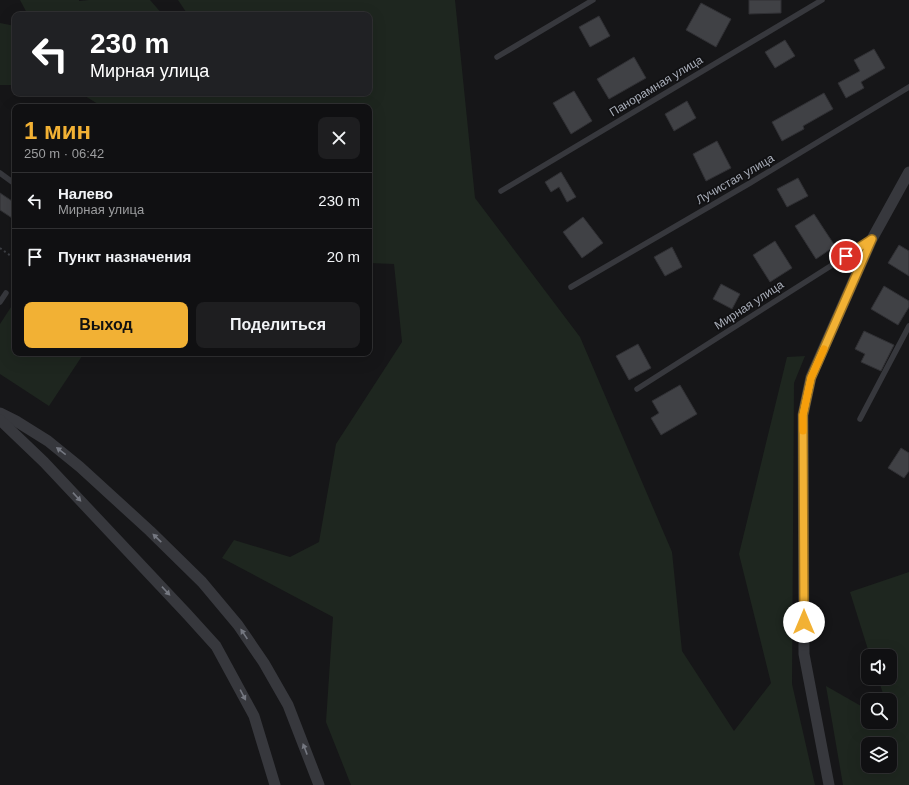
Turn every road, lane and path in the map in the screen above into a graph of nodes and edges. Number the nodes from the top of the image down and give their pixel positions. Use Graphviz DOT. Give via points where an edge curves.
graph roads {
  1 [pos="593,0"];
  2 [pos="822,0"];
  3 [pos="497,57"];
  4 [pos="909,87"];
  5 [pos="909,172"];
  6 [pos="0,173"];
  7 [pos="12,182"];
  8 [pos="501,191"];
  9 [pos="872,239"];
  10 [pos="0,248"];
  11 [pos="12,257"];
  12 [pos="571,287"];
  13 [pos="6,293"];
  14 [pos="0,302"];
  15 [pos="909,326"];
  16 [pos="637,389"];
  17 [pos="0,413"];
  18 [pos="860,419"];
  19 [pos="0,420"];
  20 [pos="275,785"];
  21 [pos="319,785"];
  22 [pos="829,785"];
  1 -- 3 [label="lane"];
  2 -- 8 [label="lane, Панорамная улица"];
  4 -- 12 [label="lane, Лучистая улица"];
  5 -- 9 [label="street"];
  6 -- 7 [label="lane"];
  9 -- 16 [label="lane, Мирная улица"];
  9 -- 22 [label="street" via="811,378 803,415 804,654"];
  10 -- 11 [label="path"];
  13 -- 14 [label="lane"];
  15 -- 18 [label="lane"];
  21 -- 17 [label="street, one-way" via="288,705 238,625 202,582 80,467 48,442"];
  19 -- 20 [label="street, one-way" via="49,468 216,646 254,716"];
}
